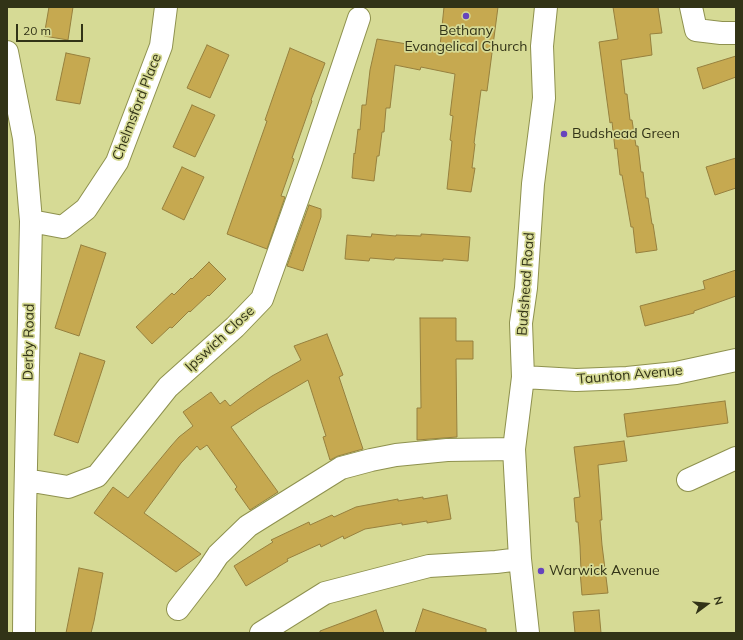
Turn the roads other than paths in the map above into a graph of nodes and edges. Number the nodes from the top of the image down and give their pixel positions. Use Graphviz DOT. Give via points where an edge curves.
graph roads {
  1 [pos="166,7"];
  2 [pos="546,7"];
  3 [pos="691,7"];
  4 [pos="359,18"];
  5 [pos="736,33"];
  6 [pos="7,52"];
  7 [pos="31,221"];
  8 [pos="736,360"];
  9 [pos="523,377"];
  10 [pos="514,449"];
  11 [pos="736,458"];
  12 [pos="26,480"];
  13 [pos="688,480"];
  14 [pos="520,559"];
  15 [pos="178,608"];
  16 [pos="24,633"];
  17 [pos="261,633"];
  18 [pos="528,633"];
  1 -- 7 [label="street, Chelmsford Place" via="161,46 117,162 86,208 63,227"];
  2 -- 9 [label="street, Budshead Road" via="542,46 544,98 533,184 526,288 520,323"];
  3 -- 5 [label="street" via="696,30"];
  4 -- 12 [label="street, Ipswich Close" via="262,299 168,387 97,476 68,487"];
  6 -- 7 [label="street, Derby Road" via="24,138"];
  7 -- 12 [label="street, Derby Road"];
  8 -- 9 [label="street, Taunton Avenue" via="676,373 627,378 576,380"];
  9 -- 10 [label="street, Budshead Road"];
  10 -- 14 [label="street, Budshead Road"];
  10 -- 15 [label="street" via="447,450 396,455 341,468 248,526 218,555"];
  11 -- 13 [label="street"];
  12 -- 16 [label="street, Derby Road"];
  14 -- 17 [label="street" via="429,566 325,593"];
  14 -- 18 [label="street, Budshead Road"];
}
